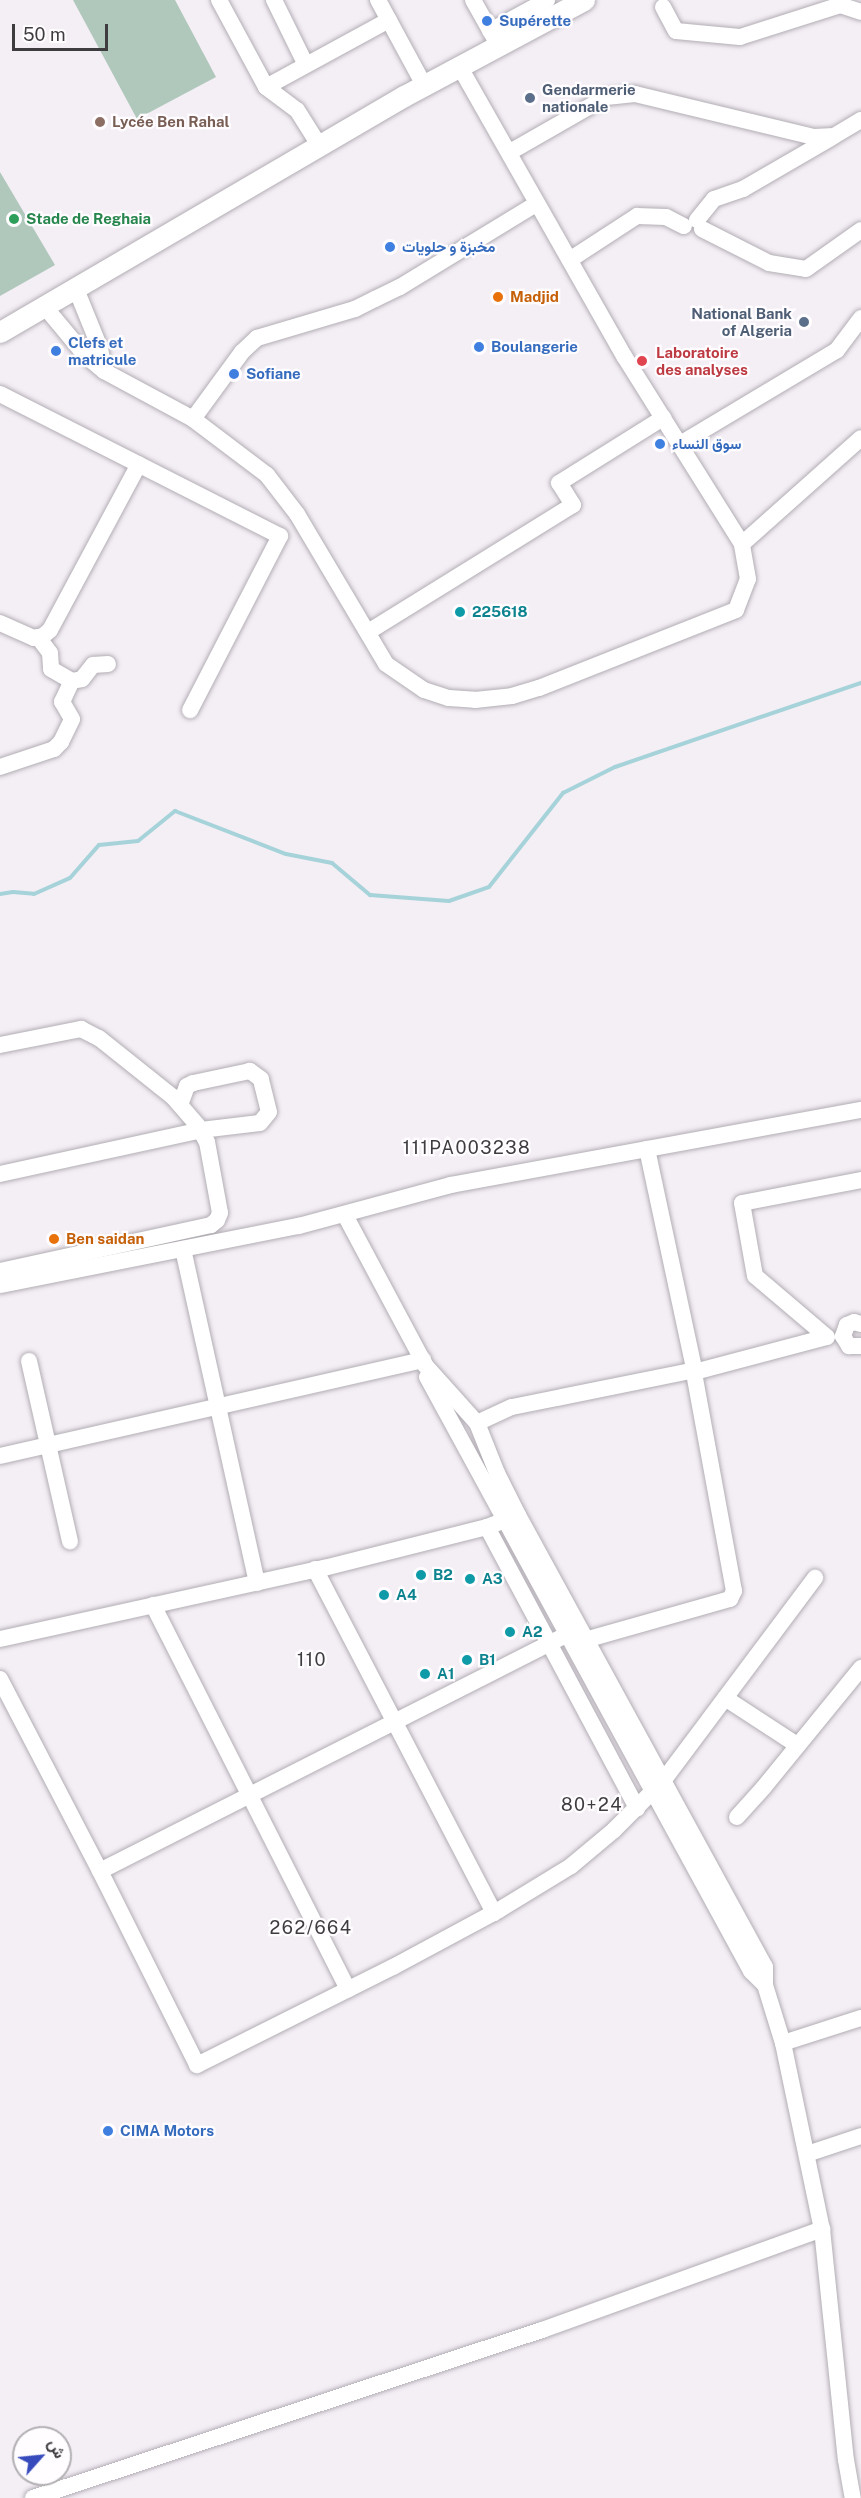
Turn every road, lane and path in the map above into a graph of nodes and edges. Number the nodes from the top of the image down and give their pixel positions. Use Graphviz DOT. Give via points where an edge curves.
graph roads {
  1 [pos="219,0"];
  2 [pos="274,0"];
  3 [pos="378,0"];
  4 [pos="473,0"];
  5 [pos="547,0"];
  6 [pos="584,0"];
  7 [pos="663,7"];
  8 [pos="861,12"];
  9 [pos="389,20"];
  10 [pos="494,38"];
  11 [pos="306,65"];
  12 [pos="459,66"];
  13 [pos="424,85"];
  14 [pos="266,87"];
  15 [pos="861,120"];
  16 [pos="834,136"];
  17 [pos="319,145"];
  18 [pos="510,152"];
  19 [pos="536,204"];
  20 [pos="694,225"];
  21 [pos="861,230"];
  22 [pos="571,259"];
  23 [pos="76,289"];
  24 [pos="45,307"];
  25 [pos="861,318"];
  26 [pos="0,332"];
  27 [pos="104,371"];
  28 [pos="0,394"];
  29 [pos="663,418"];
  30 [pos="193,419"];
  31 [pos="861,438"];
  32 [pos="680,444"];
  33 [pos="139,464"];
  34 [pos="742,544"];
  35 [pos="0,623"];
  36 [pos="368,632"];
  37 [pos="38,637"];
  38 [pos="108,664"];
  39 [pos="72,681"];
  40 [pos="189,710"];
  41 [pos="0,767"];
  42 [pos="0,1045"];
  43 [pos="180,1104"];
  44 [pos="861,1110"];
  45 [pos="201,1130"];
  46 [pos="647,1149"];
  47 [pos="0,1174"];
  48 [pos="861,1180"];
  49 [pos="345,1215"];
  50 [pos="183,1249"];
  51 [pos="0,1271"];
  52 [pos="0,1285"];
  53 [pos="861,1324"];
  54 [pos="835,1336"];
  55 [pos="860,1352"];
  56 [pos="29,1361"];
  57 [pos="424,1362"];
  58 [pos="694,1371"];
  59 [pos="465,1406"];
  60 [pos="218,1407"];
  61 [pos="449,1417"];
  62 [pos="479,1427"];
  63 [pos="462,1441"];
  64 [pos="48,1445"];
  65 [pos="0,1456"];
  66 [pos="511,1518"];
  67 [pos="487,1527"];
  68 [pos="70,1541"];
  69 [pos="315,1569"];
  70 [pos="815,1578"];
  71 [pos="257,1582"];
  72 [pos="153,1605"];
  73 [pos="566,1635"];
  74 [pos="0,1639"];
  75 [pos="585,1640"];
  76 [pos="549,1644"];
  77 [pos="861,1668"];
  78 [pos="0,1679"];
  79 [pos="726,1698"];
  80 [pos="395,1720"];
  81 [pos="797,1745"];
  82 [pos="659,1786"];
  83 [pos="250,1797"];
  84 [pos="637,1808"];
  85 [pos="736,1817"];
  86 [pos="100,1871"];
  87 [pos="494,1913"];
  88 [pos="348,1989"];
  89 [pos="861,2018"];
  90 [pos="783,2043"];
  91 [pos="861,2136"];
  92 [pos="807,2154"];
  93 [pos="822,2229"];
  94 [pos="33,2498"];
  95 [pos="853,2498"];
  1 -- 14 [label="street"];
  2 -- 11 [label="street"];
  3 -- 9 [label="street"];
  4 -- 10 [label="street"];
  5 -- 10 [label="street"];
  6 -- 10 [label="main road"];
  7 -- 8 [label="street" via="676,31 740,37 840,5"];
  9 -- 11 [label="street"];
  9 -- 13 [label="street"];
  10 -- 12 [label="main road"];
  11 -- 14 [label="street"];
  12 -- 13 [label="main road"];
  12 -- 18 [label="street"];
  13 -- 17 [label="main road"];
  14 -- 17 [label="street" via="297,110"];
  15 -- 16 [label="street"];
  16 -- 18 [label="street" via="814,137 635,94 606,97"];
  16 -- 20 [label="street" via="743,189 714,199"];
  17 -- 23 [label="main road"];
  18 -- 19 [label="street"];
  19 -- 22 [label="street"];
  19 -- 30 [label="street" via="400,287 355,309 257,338 242,352"];
  20 -- 21 [label="street" via="769,263 806,268"];
  20 -- 22 [label="street" via="666,217 637,216"];
  22 -- 29 [label="street"];
  23 -- 24 [label="main road"];
  23 -- 27 [label="street" via="100,348"];
  24 -- 26 [label="main road"];
  24 -- 27 [label="street" via="85,356"];
  25 -- 32 [label="street" via="837,350"];
  27 -- 30 [label="street"];
  28 -- 33 [label="street"];
  29 -- 32 [label="street"];
  29 -- 36 [label="street" via="559,483 573,505"];
  30 -- 36 [label="street" via="281,491"];
  31 -- 34 [label="street"];
  32 -- 34 [label="street"];
  33 -- 37 [label="street" via="50,630"];
  33 -- 40 [label="street" via="280,536"];
  34 -- 36 [label="street" via="748,579 736,610 512,696 475,700 423,690 386,664"];
  35 -- 37 [label="street"];
  37 -- 39 [label="street" via="50,653 51,669"];
  38 -- 39 [label="street" via="93,664 82,679"];
  39 -- 41 [label="street" via="62,702 72,719 61,742 54,749"];
  42 -- 43 [label="street" via="81,1029 99,1038"];
  43 -- 45 [label="street"];
  43 -- 45 [label="street" via="193,1083 250,1071 257,1074 269,1112 266,1119"];
  44 -- 46 [label="street"];
  45 -- 47 [label="street"];
  45 -- 51 [label="street" via="213,1166 220,1213 211,1225"];
  46 -- 49 [label="street" via="429,1189"];
  46 -- 58 [label="street"];
  48 -- 54 [label="street" via="742,1203 755,1276"];
  49 -- 50 [label="street"];
  49 -- 57 [label="street"];
  50 -- 52 [label="street"];
  50 -- 60 [label="street"];
  53 -- 54 [label="street" via="847,1325"];
  54 -- 55 [label="street"];
  54 -- 58 [label="street"];
  56 -- 64 [label="street"];
  57 -- 59 [label="street"];
  57 -- 60 [label="street"];
  57 -- 61 [label="street" via="427,1377"];
  58 -- 62 [label="street" via="512,1407"];
  58 -- 75 [label="street" via="734,1591 729,1599"];
  59 -- 61 [label="street"];
  59 -- 62 [label="street"];
  60 -- 64 [label="street"];
  60 -- 71 [label="street"];
  61 -- 63 [label="street"];
  62 -- 63 [label="street" via="472,1439"];
  62 -- 66 [label="street"];
  63 -- 66 [label="street"];
  64 -- 65 [label="street"];
  64 -- 68 [label="street"];
  66 -- 67 [label="street"];
  66 -- 73 [label="street"];
  66 -- 75 [label="street"];
  67 -- 69 [label="street"];
  67 -- 76 [label="street"];
  69 -- 71 [label="street"];
  69 -- 80 [label="street"];
  70 -- 79 [label="street"];
  71 -- 72 [label="street"];
  72 -- 74 [label="street"];
  72 -- 83 [label="street"];
  73 -- 76 [label="street"];
  73 -- 82 [label="street"];
  75 -- 82 [label="street"];
  76 -- 80 [label="street"];
  76 -- 84 [label="street"];
  77 -- 81 [label="street"];
  78 -- 86 [label="street"];
  79 -- 81 [label="street"];
  79 -- 82 [label="street"];
  80 -- 83 [label="street"];
  80 -- 87 [label="street"];
  81 -- 85 [label="street"];
  82 -- 84 [label="street"];
  82 -- 90 [label="street" via="764,1963 765,1985"];
  83 -- 86 [label="street"];
  83 -- 88 [label="street"];
  84 -- 87 [label="street" via="570,1866"];
  86 -- 88 [label="street" via="197,2065"];
  87 -- 88 [label="street"];
  89 -- 90 [label="street"];
  90 -- 92 [label="street"];
  91 -- 92 [label="street"];
  92 -- 93 [label="street"];
  93 -- 94 [label="street" via="531,2334"];
  93 -- 95 [label="street"];
}
